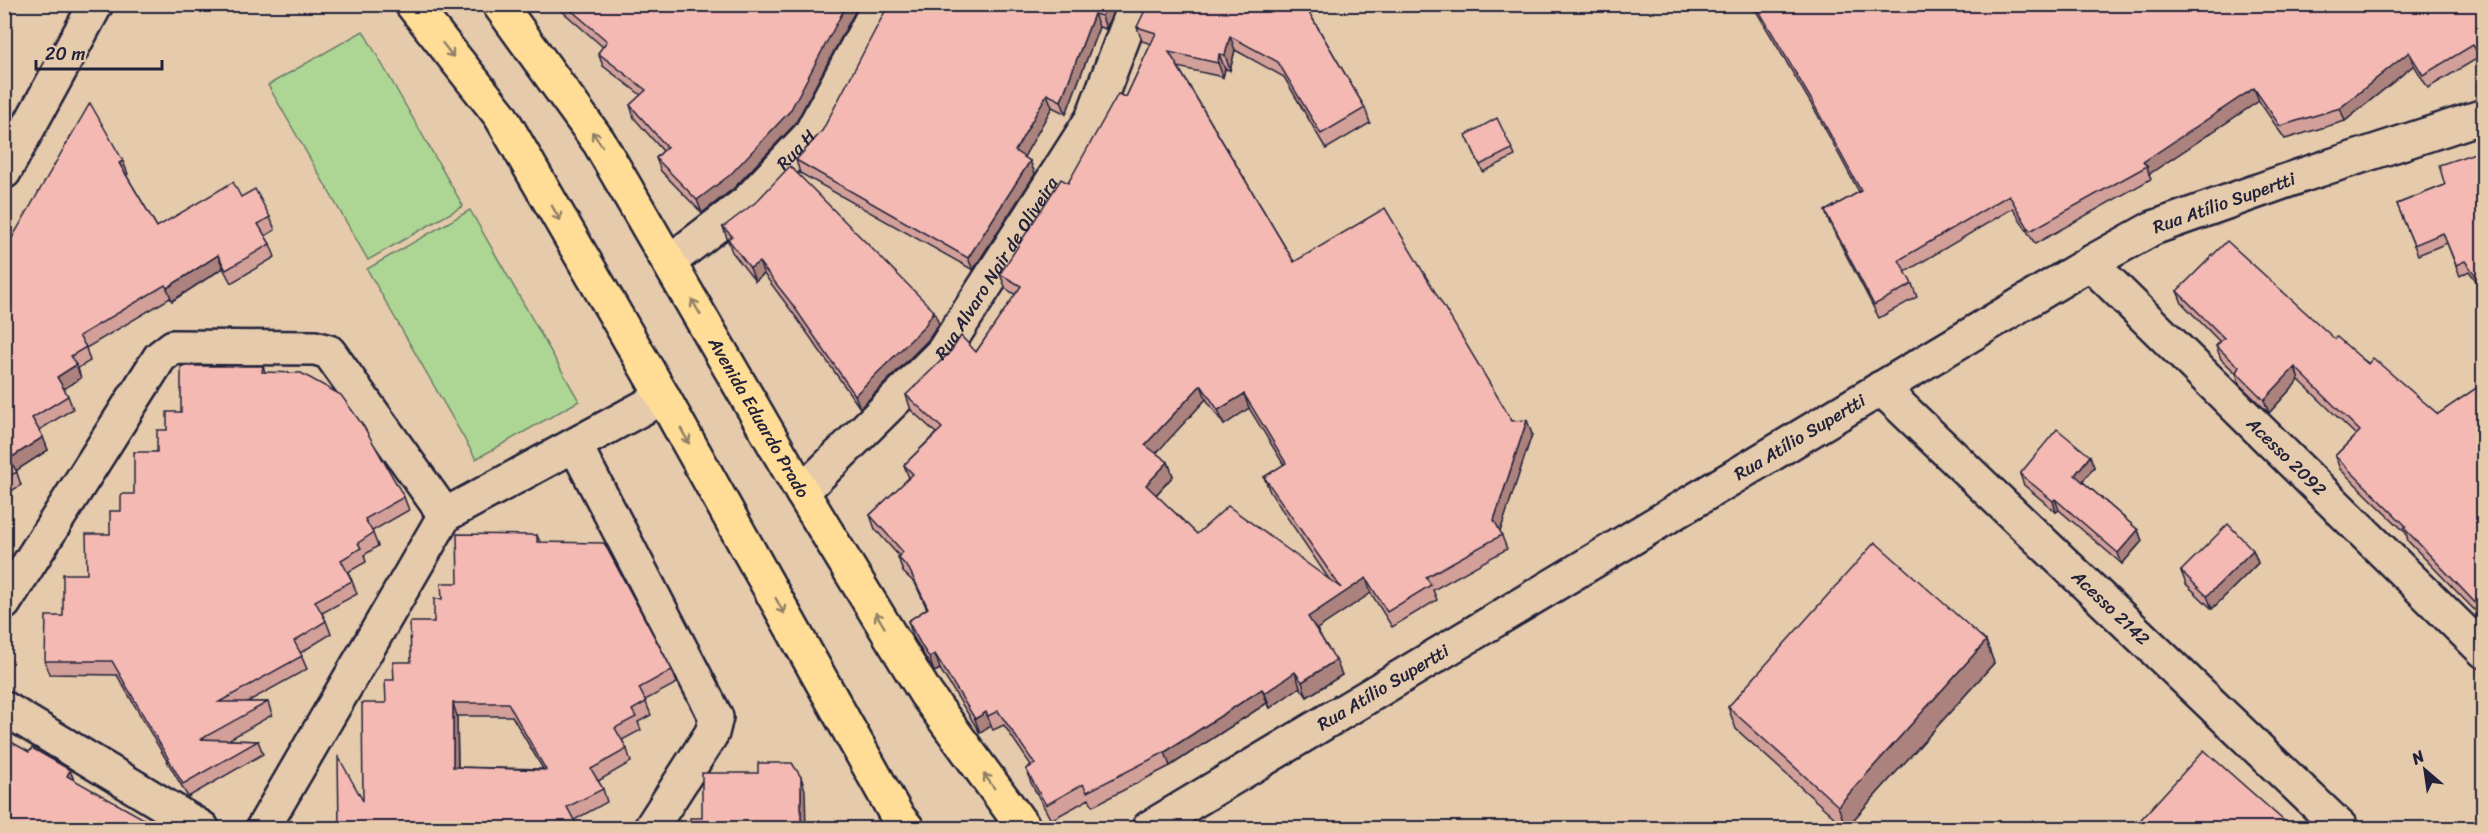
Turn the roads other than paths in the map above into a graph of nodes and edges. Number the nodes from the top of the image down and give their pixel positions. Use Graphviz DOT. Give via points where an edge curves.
graph roads {
  1 [pos="96,4"];
  2 [pos="412,4"];
  3 [pos="499,4"];
  4 [pos="880,4"];
  5 [pos="1136,4"];
  6 [pos="2484,117"];
  7 [pos="4,172"];
  8 [pos="669,262"];
  9 [pos="2090,263"];
  10 [pos="1881,388"];
  11 [pos="663,397"];
  12 [pos="586,439"];
  13 [pos="802,492"];
  14 [pos="445,515"];
  15 [pos="4,603"];
  16 [pos="2484,651"];
  17 [pos="4,708"];
  18 [pos="898,824"];
  19 [pos="202,828"];
  20 [pos="263,828"];
  21 [pos="651,828"];
  22 [pos="1024,828"];
  23 [pos="1149,828"];
  24 [pos="2341,828"];
  1 -- 7 [label="street"];
  2 -- 11 [label="main road, one-way" via="500,115"];
  8 -- 3 [label="main road, Avenida Eduardo Prado, one-way" via="599,142"];
  4 -- 8 [label="street, Rua H" via="810,135 747,202"];
  5 -- 13 [label="street, Rua Alvaro Nair de Oliveira" via="1092,119 943,352"];
  6 -- 9 [label="street, Rua Atílio Supertti" via="2153,228"];
  13 -- 8 [label="main road, Avenida Eduardo Prado, one-way"];
  9 -- 10 [label="street, Rua Atílio Supertti"];
  9 -- 16 [label="street, Acesso 2092"];
  10 -- 23 [label="street, Rua Atílio Supertti"];
  10 -- 24 [label="street, Acesso 2142"];
  11 -- 12 [label="street"];
  11 -- 18 [label="main road, one-way"];
  12 -- 14 [label="street"];
  12 -- 21 [label="street" via="716,717 712,733"];
  22 -- 13 [label="main road, Avenida Eduardo Prado, one-way" via="926,694"];
  14 -- 15 [label="street" via="329,352 315,348 172,347 160,357"];
  14 -- 20 [label="street"];
  17 -- 19 [label="street"];
}
